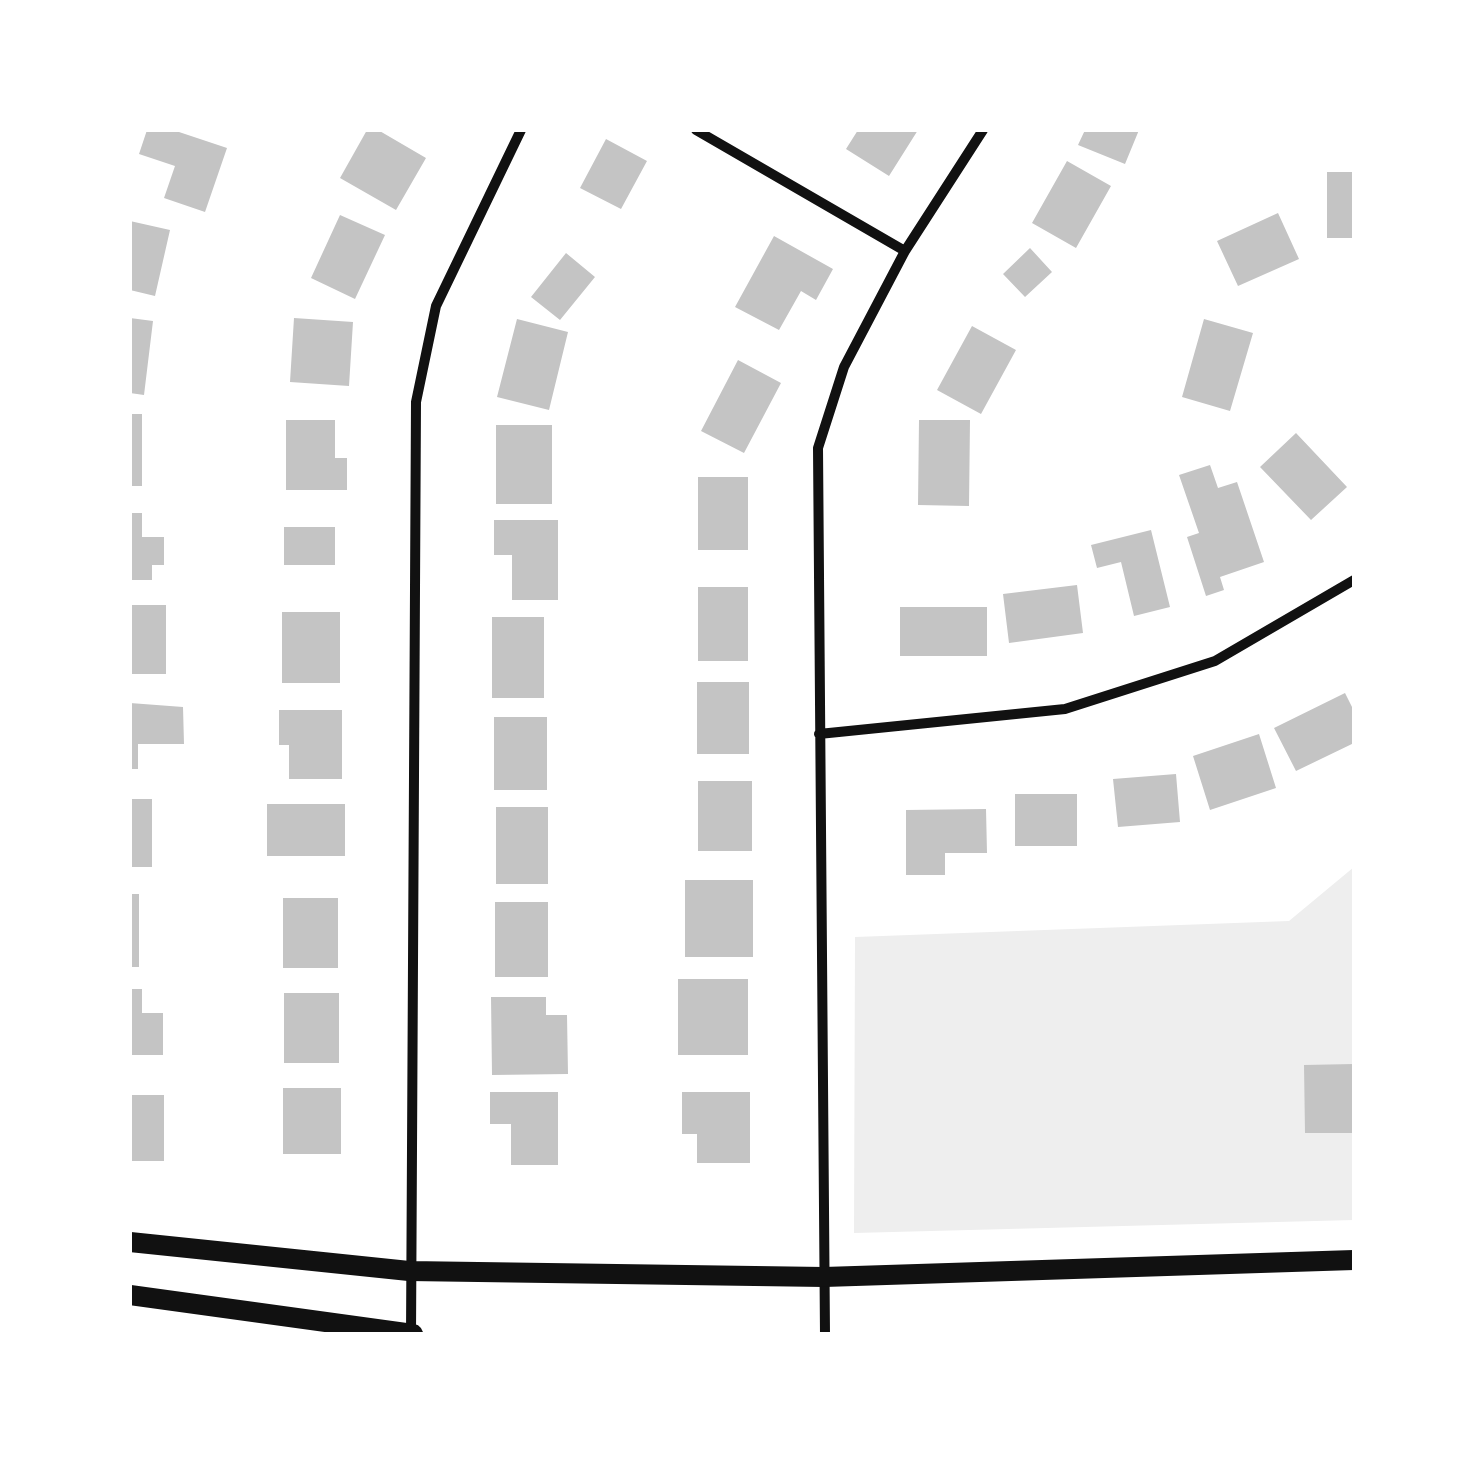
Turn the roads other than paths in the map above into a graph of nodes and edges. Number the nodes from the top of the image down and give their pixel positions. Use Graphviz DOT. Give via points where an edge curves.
graph roads {
  1 [pos="522,130"];
  2 [pos="696,130"];
  3 [pos="984,130"];
  4 [pos="905,250"];
  5 [pos="1354,580"];
  6 [pos="818,734"];
  7 [pos="130,1242"];
  8 [pos="1354,1260"];
  9 [pos="409,1271"];
  10 [pos="824,1277"];
  11 [pos="130,1294"];
  12 [pos="412,1334"];
  13 [pos="824,1334"];
  1 -- 9 [label="street" via="436,306 416,402"];
  2 -- 4 [label="street"];
  3 -- 4 [label="street"];
  4 -- 6 [label="street" via="844,367 818,448"];
  5 -- 6 [label="street" via="1215,661 1065,709"];
  6 -- 10 [label="street"];
  7 -- 9 [label="main road"];
  8 -- 10 [label="main road"];
  9 -- 10 [label="main road"];
  9 -- 12 [label="street"];
  10 -- 13 [label="street"];
  11 -- 12 [label="main road"];
}
